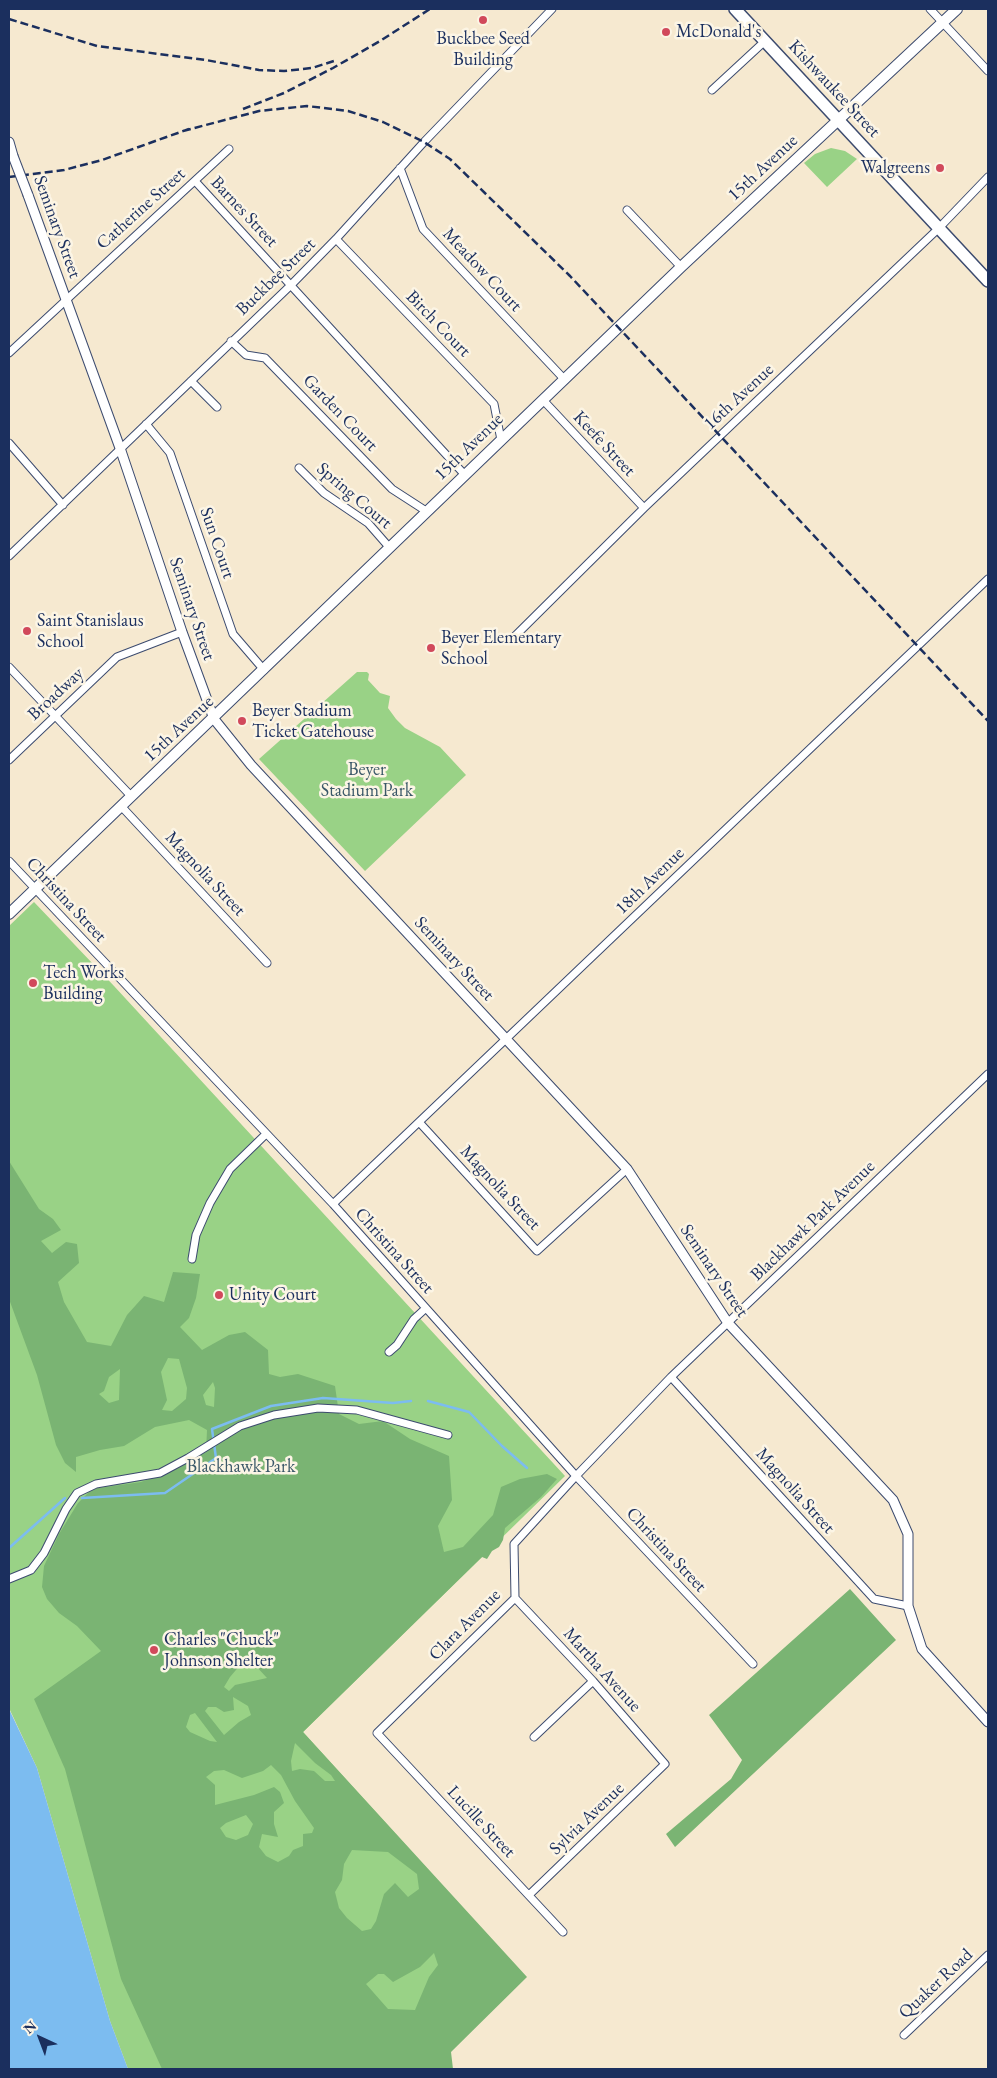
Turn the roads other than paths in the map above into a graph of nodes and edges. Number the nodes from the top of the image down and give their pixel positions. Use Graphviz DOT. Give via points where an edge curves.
graph roads {
  1 [pos="552,9"];
  2 [pos="735,9"];
  3 [pos="930,9"];
  4 [pos="958,9"];
  5 [pos="943,23"];
  6 [pos="765,41"];
  7 [pos="988,71"];
  8 [pos="712,90"];
  9 [pos="839,119"];
  10 [pos="9,142"];
  11 [pos="229,149"];
  12 [pos="400,168"];
  13 [pos="988,177"];
  14 [pos="195,181"];
  15 [pos="627,210"];
  16 [pos="939,228"];
  17 [pos="336,239"];
  18 [pos="681,267"];
  19 [pos="988,281"];
  20 [pos="291,285"];
  21 [pos="66,299"];
  22 [pos="231,341"];
  23 [pos="9,353"];
  24 [pos="565,380"];
  25 [pos="191,381"];
  26 [pos="543,400"];
  27 [pos="216,407"];
  28 [pos="146,424"];
  29 [pos="500,440"];
  30 [pos="9,443"];
  31 [pos="120,448"];
  32 [pos="299,468"];
  33 [pos="464,474"];
  34 [pos="63,505"];
  35 [pos="644,508"];
  36 [pos="426,511"];
  37 [pos="389,546"];
  38 [pos="9,556"];
  39 [pos="988,579"];
  40 [pos="182,632"];
  41 [pos="512,639"];
  42 [pos="9,667"];
  43 [pos="264,670"];
  44 [pos="55,716"];
  45 [pos="214,719"];
  46 [pos="9,760"];
  47 [pos="131,796"];
  48 [pos="121,806"];
  49 [pos="9,861"];
  50 [pos="35,890"];
  51 [pos="9,914"];
  52 [pos="267,963"];
  53 [pos="506,1039"];
  54 [pos="988,1074"];
  55 [pos="419,1122"];
  56 [pos="266,1134"];
  57 [pos="627,1169"];
  58 [pos="333,1204"];
  59 [pos="192,1259"];
  60 [pos="426,1308"];
  61 [pos="728,1323"];
  62 [pos="389,1352"];
  63 [pos="671,1377"];
  64 [pos="448,1435"];
  65 [pos="576,1476"];
  66 [pos="9,1579"];
  67 [pos="515,1598"];
  68 [pos="908,1606"];
  69 [pos="753,1664"];
  70 [pos="592,1681"];
  71 [pos="988,1722"];
  72 [pos="377,1733"];
  73 [pos="534,1737"];
  74 [pos="665,1764"];
  75 [pos="529,1895"];
  76 [pos="563,1932"];
  77 [pos="988,1955"];
  78 [pos="904,2035"];
  1 -- 12 [label="street, Buckbee Street"];
  2 -- 6 [label="main road, Kishwaukee Street"];
  3 -- 5 [label="street"];
  4 -- 5 [label="main road, 15th Avenue"];
  5 -- 7 [label="street"];
  5 -- 9 [label="main road, 15th Avenue"];
  6 -- 8 [label="street"];
  6 -- 9 [label="main road, Kishwaukee Street"];
  9 -- 16 [label="main road, Kishwaukee Street"];
  9 -- 18 [label="main road, 15th Avenue"];
  10 -- 21 [label="street, Seminary Street, bridge"];
  11 -- 14 [label="street, Catherine Street"];
  12 -- 17 [label="street, Buckbee Street"];
  12 -- 24 [label="street, Meadow Court" via="423,229"];
  13 -- 16 [label="street, 16th Avenue"];
  14 -- 20 [label="street, Barnes Street"];
  14 -- 21 [label="street, Catherine Street"];
  15 -- 18 [label="street"];
  16 -- 19 [label="main road, Kishwaukee Street"];
  16 -- 35 [label="street, 16th Avenue"];
  17 -- 20 [label="street, Buckbee Street"];
  17 -- 29 [label="street, Birch Court" via="494,404"];
  18 -- 24 [label="main road, 15th Avenue"];
  20 -- 22 [label="street, Buckbee Street"];
  20 -- 33 [label="street"];
  21 -- 23 [label="street, Catherine Street"];
  21 -- 31 [label="street, Seminary Street"];
  22 -- 25 [label="street, Buckbee Street"];
  22 -- 36 [label="street, Garden Court" via="246,355 265,358 392,489"];
  24 -- 26 [label="main road, 15th Avenue"];
  25 -- 27 [label="street"];
  25 -- 28 [label="street, Buckbee Street"];
  26 -- 29 [label="main road, 15th Avenue"];
  26 -- 35 [label="street, Keefe Street"];
  28 -- 31 [label="street, Buckbee Street"];
  28 -- 43 [label="street, Sun Court" via="170,453 233,634"];
  29 -- 33 [label="main road, 15th Avenue"];
  30 -- 34 [label="street"];
  31 -- 34 [label="street, Buckbee Street"];
  31 -- 40 [label="street, Seminary Street"];
  32 -- 37 [label="street, Spring Court" via="324,493 368,524"];
  33 -- 36 [label="main road, 15th Avenue"];
  34 -- 38 [label="street, Buckbee Street"];
  35 -- 41 [label="street, 16th Avenue"];
  36 -- 37 [label="main road, 15th Avenue"];
  37 -- 43 [label="main road, 15th Avenue"];
  39 -- 53 [label="street, 18th Avenue"];
  40 -- 44 [label="street, Broadway" via="117,657"];
  40 -- 45 [label="street, Seminary Street"];
  42 -- 44 [label="street"];
  43 -- 45 [label="main road, 15th Avenue"];
  44 -- 46 [label="street, Broadway"];
  44 -- 47 [label="street"];
  45 -- 47 [label="main road, 15th Avenue"];
  45 -- 53 [label="street, Seminary Street" via="251,765"];
  47 -- 48 [label="main road, 15th Avenue"];
  48 -- 50 [label="main road, 15th Avenue"];
  48 -- 52 [label="street, Magnolia Street"];
  49 -- 50 [label="street, Christina Street"];
  50 -- 51 [label="main road, 15th Avenue"];
  50 -- 56 [label="street, Christina Street"];
  53 -- 55 [label="street, 18th Avenue"];
  53 -- 57 [label="street, Seminary Street"];
  54 -- 61 [label="street, Blackhawk Park Avenue"];
  55 -- 57 [label="street, Magnolia Street" via="537,1251"];
  55 -- 58 [label="street, 18th Avenue"];
  56 -- 58 [label="street, Christina Street"];
  56 -- 59 [label="street" via="230,1169 196,1235"];
  57 -- 61 [label="street, Seminary Street"];
  58 -- 60 [label="street, Christina Street"];
  60 -- 62 [label="street"];
  60 -- 65 [label="street, Christina Street"];
  61 -- 63 [label="street, Blackhawk Park Avenue"];
  61 -- 68 [label="street, Seminary Street" via="893,1500 908,1534"];
  63 -- 65 [label="street, Blackhawk Park Avenue"];
  63 -- 68 [label="street, Magnolia Street" via="874,1599"];
  64 -- 66 [label="street" via="357,1410 318,1408 274,1415 240,1426 160,1473 96,1484 77,1493 36,1564 31,1570"];
  65 -- 67 [label="street, Clara Avenue" via="514,1544"];
  65 -- 69 [label="street, Christina Street"];
  67 -- 70 [label="street, Martha Avenue"];
  67 -- 72 [label="street, Clara Avenue"];
  68 -- 71 [label="street, Seminary Street" via="922,1649"];
  70 -- 73 [label="street"];
  70 -- 74 [label="street, Martha Avenue"];
  72 -- 75 [label="street, Lucille Street"];
  74 -- 75 [label="street, Sylvia Avenue"];
  75 -- 76 [label="street, Lucille Street"];
  77 -- 78 [label="street, Quaker Road"];
}
